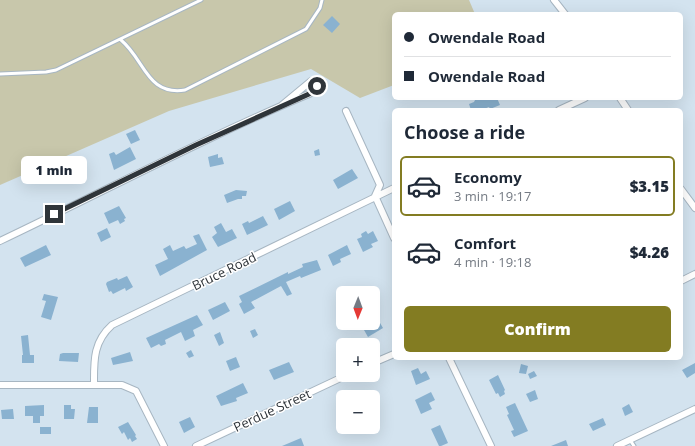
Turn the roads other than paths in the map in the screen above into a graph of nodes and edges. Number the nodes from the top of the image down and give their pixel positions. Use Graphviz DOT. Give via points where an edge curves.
graph roads {
  1 [pos="201,0"];
  2 [pos="322,0"];
  3 [pos="554,0"];
  4 [pos="563,12"];
  5 [pos="121,40"];
  6 [pos="0,74"];
  7 [pos="581,100"];
  8 [pos="282,105"];
  9 [pos="563,108"];
  10 [pos="346,111"];
  11 [pos="392,189"];
  12 [pos="683,192"];
  13 [pos="375,196"];
  14 [pos="695,208"];
  15 [pos="392,234"];
  16 [pos="0,241"];
  17 [pos="695,274"];
  18 [pos="683,280"];
  19 [pos="392,355"];
  20 [pos="380,360"];
  21 [pos="450,360"];
  22 [pos="336,380"];
  23 [pos="94,384"];
  24 [pos="0,385"];
  25 [pos="695,409"];
  26 [pos="630,440"];
  27 [pos="164,446"];
  28 [pos="196,446"];
  29 [pos="491,446"];
  30 [pos="616,446"];
  31 [pos="634,446"];
  1 -- 5 [label="lane"];
  2 -- 5 [label="lane" via="320,8 306,29 185,90 169,91 153,82 135,54"];
  3 -- 4 [label="street"];
  5 -- 6 [label="lane" via="56,70"];
  7 -- 9 [label="street"];
  8 -- 8 [label="street" via="311,81 317,84 314,91"];
  8 -- 16 [label="street"];
  10 -- 13 [label="street" via="380,185"];
  11 -- 13 [label="street, Bruce Road"];
  12 -- 14 [label="street"];
  13 -- 15 [label="street"];
  13 -- 23 [label="street, Bruce Road" via="323,224 112,325 100,338 96,347"];
  17 -- 18 [label="street"];
  19 -- 20 [label="street"];
  21 -- 29 [label="street"];
  22 -- 28 [label="street, Perdue Street"];
  23 -- 24 [label="street"];
  23 -- 27 [label="street" via="122,385 136,391"];
  25 -- 26 [label="street"];
  26 -- 30 [label="street"];
  26 -- 31 [label="lane"];
}
